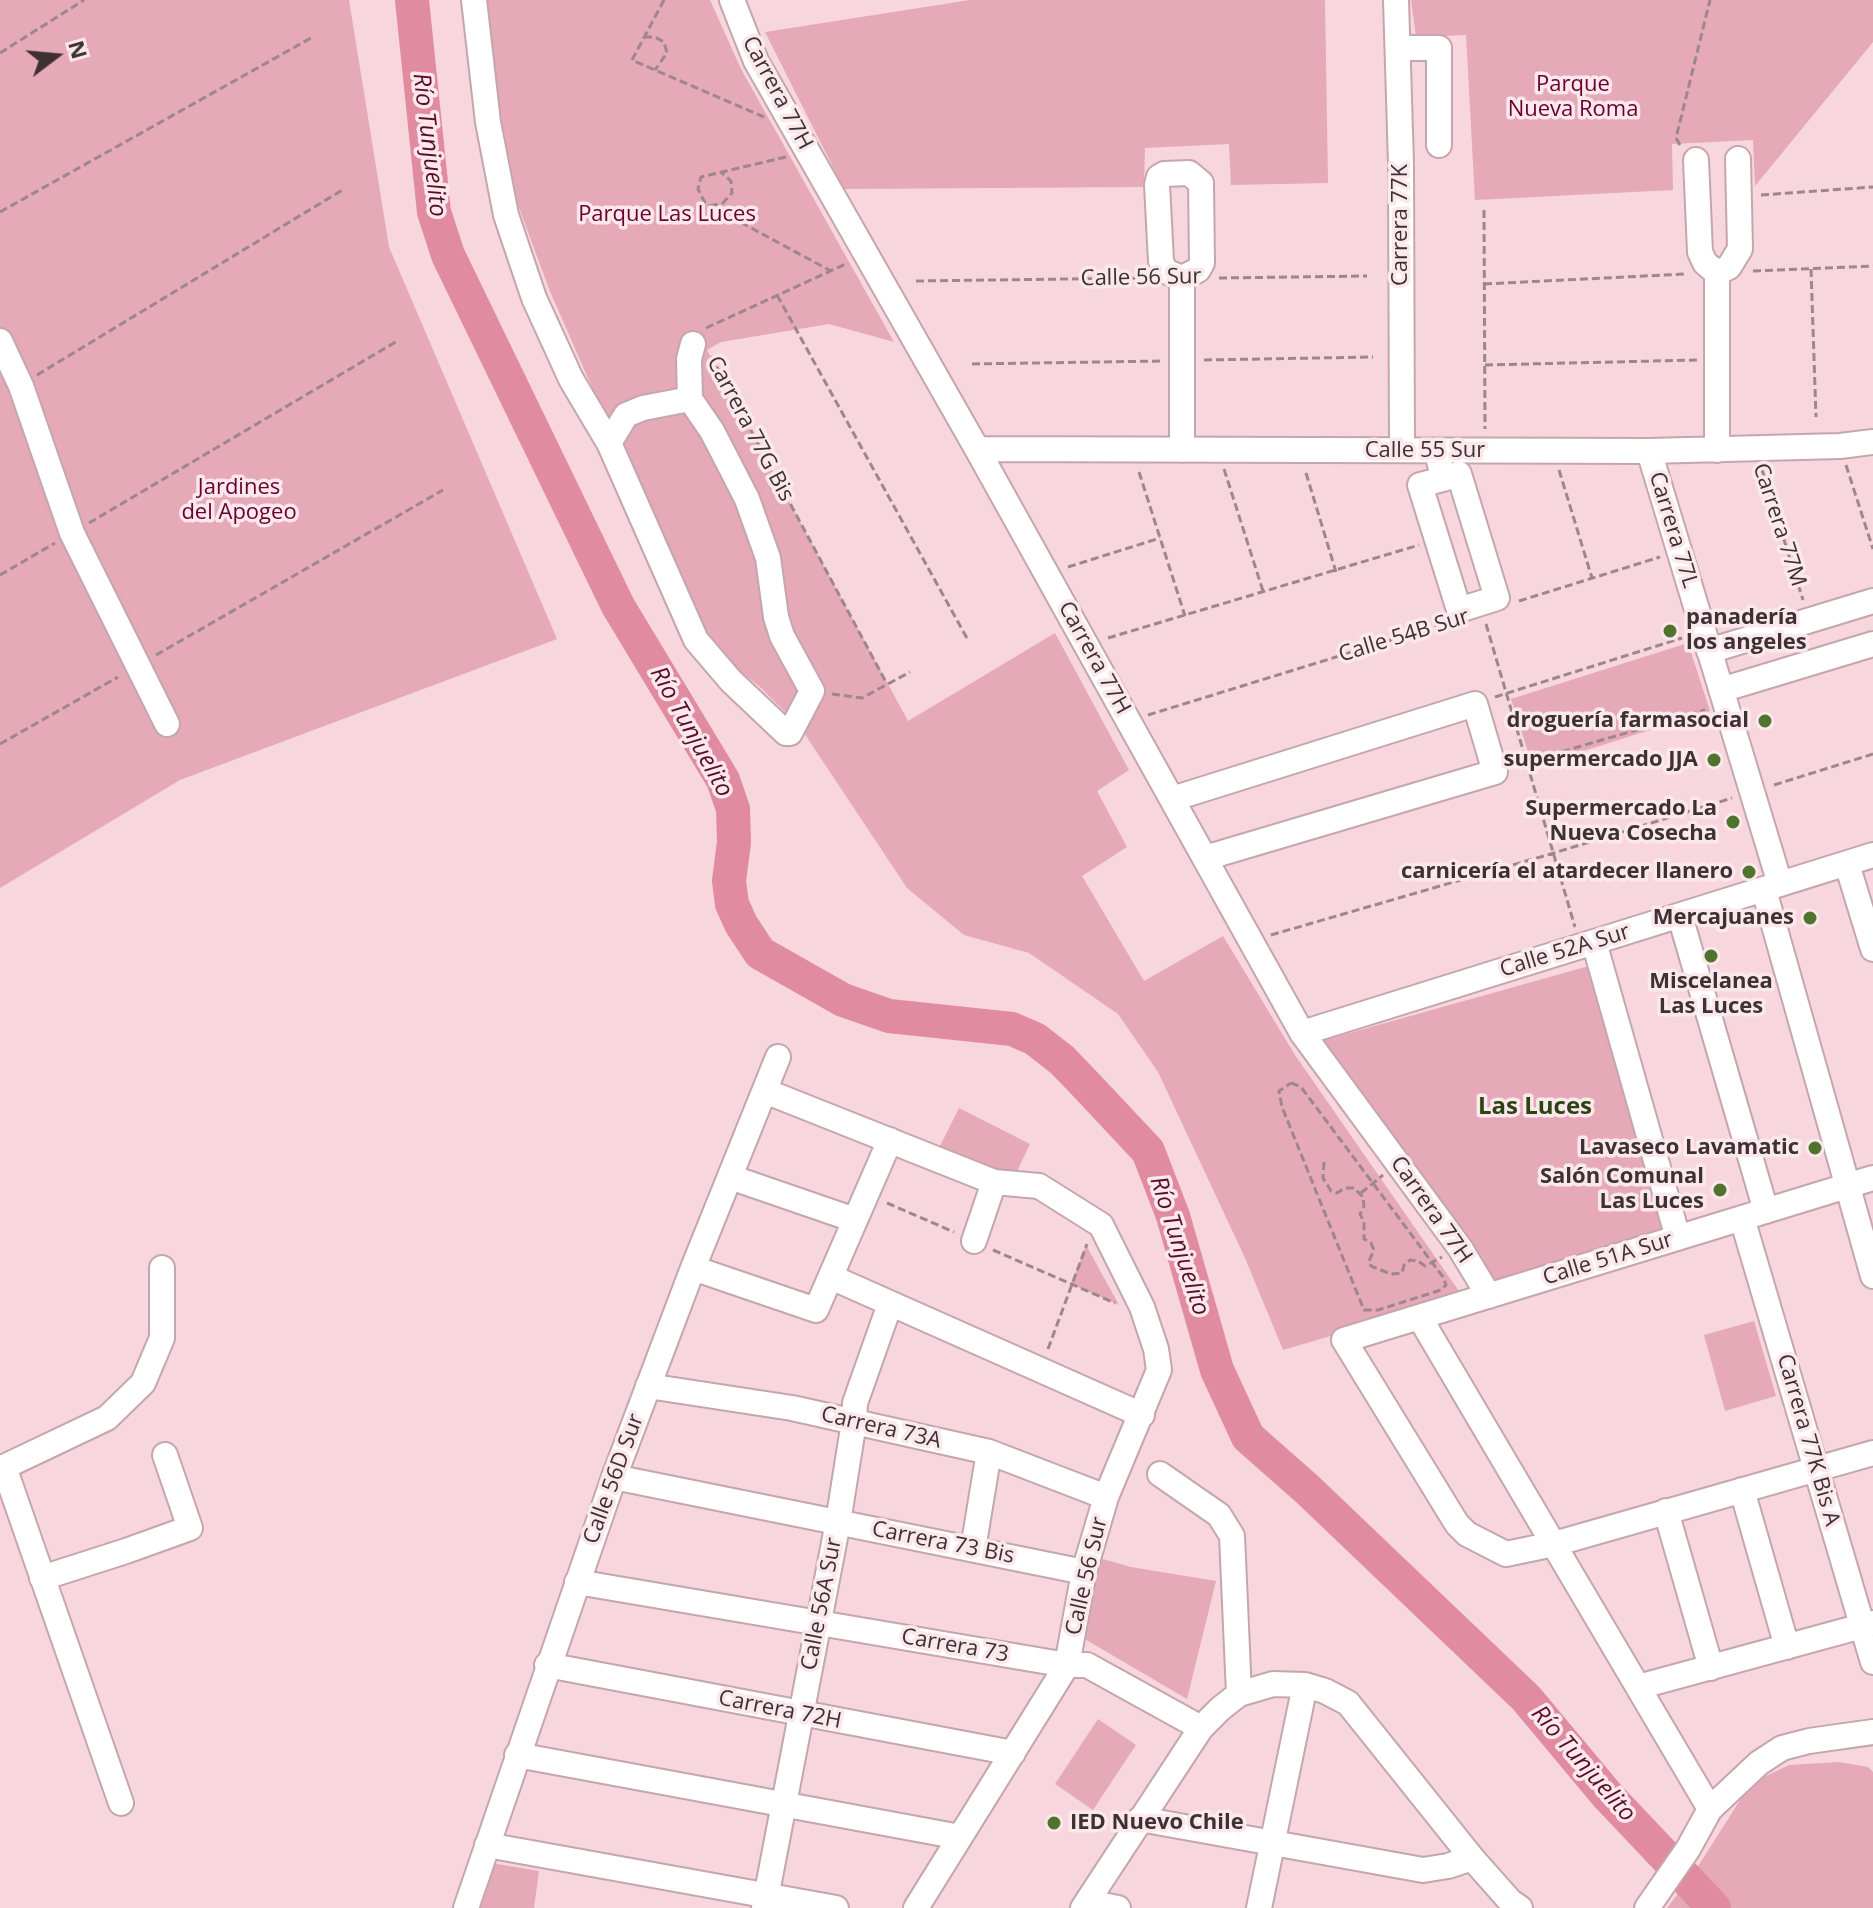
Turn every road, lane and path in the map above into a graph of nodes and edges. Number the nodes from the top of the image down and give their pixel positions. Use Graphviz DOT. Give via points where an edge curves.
graph roads {
  1 [pos="84,0"];
  2 [pos="474,0"];
  3 [pos="664,0"];
  4 [pos="732,0"];
  5 [pos="1396,0"];
  6 [pos="1710,0"];
  7 [pos="644,37"];
  8 [pos="311,38"];
  9 [pos="1398,48"];
  10 [pos="0,53"];
  11 [pos="655,70"];
  12 [pos="769,119"];
  13 [pos="1439,145"];
  14 [pos="790,156"];
  15 [pos="1738,159"];
  16 [pos="1696,160"];
  17 [pos="721,172"];
  18 [pos="1873,187"];
  19 [pos="344,189"];
  20 [pos="1739,197"];
  21 [pos="710,206"];
  22 [pos="1484,210"];
  23 [pos="0,212"];
  24 [pos="866,254"];
  25 [pos="1873,266"];
  26 [pos="1811,269"];
  27 [pos="831,271"];
  28 [pos="1706,273"];
  29 [pos="1367,276"];
  30 [pos="1182,278"];
  31 [pos="916,281"];
  32 [pos="1484,284"];
  33 [pos="777,295"];
  34 [pos="399,340"];
  35 [pos="0,341"];
  36 [pos="693,344"];
  37 [pos="1715,359"];
  38 [pos="1485,365"];
  39 [pos="21,386"];
  40 [pos="690,399"];
  41 [pos="1816,417"];
  42 [pos="1485,429"];
  43 [pos="1873,442"];
  44 [pos="609,443"];
  45 [pos="1840,446"];
  46 [pos="977,449"];
  47 [pos="1755,449"];
  48 [pos="1132,450"];
  49 [pos="1182,450"];
  50 [pos="1218,450"];
  51 [pos="1299,450"];
  52 [pos="1402,450"];
  53 [pos="1717,450"];
  54 [pos="1437,451"];
  55 [pos="1554,451"];
  56 [pos="1649,451"];
  57 [pos="1443,479"];
  58 [pos="443,490"];
  59 [pos="72,533"];
  60 [pos="1160,538"];
  61 [pos="1437,540"];
  62 [pos="1873,549"];
  63 [pos="1679,551"];
  64 [pos="1336,572"];
  65 [pos="1047,573"];
  66 [pos="0,575"];
  67 [pos="1592,578"];
  68 [pos="1264,593"];
  69 [pos="1803,600"];
  70 [pos="1873,601"];
  71 [pos="1510,603"];
  72 [pos="1481,608"];
  73 [pos="1185,616"];
  74 [pos="1453,621"];
  75 [pos="968,640"];
  76 [pos="1706,641"];
  77 [pos="1873,644"];
  78 [pos="1086,645"];
  79 [pos="138,665"];
  80 [pos="910,672"];
  81 [pos="887,684"];
  82 [pos="812,691"];
  83 [pos="1507,694"];
  84 [pos="1723,697"];
  85 [pos="1475,704"];
  86 [pos="1128,721"];
  87 [pos="167,724"];
  88 [pos="0,744"];
  89 [pos="1873,754"];
  90 [pos="1527,762"];
  91 [pos="1495,772"];
  92 [pos="1752,791"];
  93 [pos="1172,799"];
  94 [pos="1554,853"];
  95 [pos="1873,855"];
  96 [pos="1205,858"];
  97 [pos="1847,864"];
  98 [pos="1772,887"];
  99 [pos="1680,916"];
  100 [pos="1251,940"];
  101 [pos="1587,944"];
  102 [pos="1873,949"];
  103 [pos="1302,1033"];
  104 [pos="778,1057"];
  105 [pos="765,1091"];
  106 [pos="890,1140"];
  107 [pos="1324,1162"];
  108 [pos="1398,1162"];
  109 [pos="730,1177"];
  110 [pos="1873,1178"];
  111 [pos="994,1182"];
  112 [pos="1373,1184"];
  113 [pos="1848,1186"];
  114 [pos="1361,1193"];
  115 [pos="867,1194"];
  116 [pos="1766,1211"];
  117 [pos="1742,1218"];
  118 [pos="855,1220"];
  119 [pos="1101,1225"];
  120 [pos="1678,1238"];
  121 [pos="974,1241"];
  122 [pos="1425,1266"];
  123 [pos="162,1268"];
  124 [pos="693,1268"];
  125 [pos="1873,1276"];
  126 [pos="831,1277"];
  127 [pos="1071,1284"];
  128 [pos="1489,1296"];
  129 [pos="890,1304"];
  130 [pos="1142,1307"];
  131 [pos="1420,1318"];
  132 [pos="1041,1371"];
  133 [pos="648,1386"];
  134 [pos="1142,1415"];
  135 [pos="854,1422"];
  136 [pos="989,1452"];
  137 [pos="1873,1453"];
  138 [pos="165,1455"];
  139 [pos="2,1468"];
  140 [pos="1816,1469"];
  141 [pos="1160,1474"];
  142 [pos="614,1477"];
  143 [pos="1742,1490"];
  144 [pos="1106,1497"];
  145 [pos="1666,1511"];
  146 [pos="838,1522"];
  147 [pos="1554,1544"];
  148 [pos="973,1549"];
  149 [pos="1084,1572"];
  150 [pos="42,1578"];
  151 [pos="577,1582"];
  152 [pos="819,1623"];
  153 [pos="1868,1624"];
  154 [pos="1787,1647"];
  155 [pos="1873,1662"];
  156 [pos="547,1665"];
  157 [pos="1067,1665"];
  158 [pos="1711,1668"];
  159 [pos="1305,1685"];
  160 [pos="1638,1687"];
  161 [pos="1239,1694"];
  162 [pos="801,1714"];
  163 [pos="1201,1728"];
  164 [pos="1873,1732"];
  165 [pos="1013,1753"];
  166 [pos="517,1755"];
  167 [pos="121,1803"];
  168 [pos="784,1805"];
  169 [pos="1710,1809"];
  170 [pos="1140,1819"];
  171 [pos="960,1837"];
  172 [pos="1272,1843"];
  173 [pos="487,1845"];
  174 [pos="1472,1858"];
  175 [pos="765,1902"];
  176 [pos="1085,1905"];
  177 [pos="466,1908"];
  178 [pos="836,1908"];
  179 [pos="916,1908"];
  180 [pos="1118,1908"];
  181 [pos="1259,1908"];
  182 [pos="1520,1908"];
  183 [pos="1647,1908"];
  1 -- 10 [label="path"];
  2 -- 44 [label="street" via="488,122 506,215 534,298 571,379"];
  3 -- 7 [label="path"];
  4 -- 24 [label="street, Carrera 77H" via="756,61"];
  5 -- 9 [label="street, Carrera 77K"];
  6 -- 16 [label="path" via="1676,138"];
  7 -- 11 [label="path" via="632,60"];
  7 -- 11 [label="path" via="664,42 667,53"];
  8 -- 23 [label="path"];
  9 -- 13 [label="street" via="1439,48"];
  9 -- 52 [label="street, Carrera 77K"];
  11 -- 12 [label="path"];
  14 -- 17 [label="path"];
  15 -- 20 [label="street"];
  16 -- 28 [label="street" via="1700,252"];
  17 -- 21 [label="path" via="731,181 732,193 723,203"];
  17 -- 21 [label="path" via="701,177 698,189"];
  18 -- 20 [label="path"];
  19 -- 39 [label="path"];
  20 -- 28 [label="street" via="1740,249 1729,267"];
  21 -- 27 [label="path"];
  22 -- 32 [label="path"];
  24 -- 27 [label="path"];
  24 -- 46 [label="street, Carrera 77H"];
  25 -- 26 [label="path"];
  26 -- 28 [label="path"];
  26 -- 41 [label="path"];
  27 -- 33 [label="path"];
  28 -- 32 [label="path"];
  28 -- 37 [label="street"];
  29 -- 30 [label="path, Calle 56 Sur"];
  30 -- 30 [label="street" via="1202,263 1201,183 1189,173 1164,174 1157,185 1161,261 1165,271"];
  30 -- 31 [label="path, Calle 56 Sur"];
  30 -- 49 [label="street"];
  32 -- 38 [label="path"];
  33 -- 36 [label="path" via="704,328"];
  33 -- 75 [label="path"];
  34 -- 59 [label="path"];
  35 -- 39 [label="street"];
  36 -- 40 [label="street, Carrera 77G Bis"];
  36 -- 81 [label="path, Carrera 77G Bis" via="707,349"];
  37 -- 38 [label="path"];
  37 -- 53 [label="street"];
  38 -- 42 [label="path"];
  39 -- 59 [label="street"];
  40 -- 44 [label="street" via="626,415"];
  40 -- 82 [label="street, Carrera 77G Bis" via="747,499 768,558 782,636"];
  43 -- 45 [label="street, Calle 55 Sur"];
  44 -- 82 [label="street" via="696,640 786,733"];
  45 -- 47 [label="street, Calle 55 Sur"];
  45 -- 62 [label="path"];
  46 -- 48 [label="street, Calle 55 Sur"];
  46 -- 65 [label="street, Carrera 77H"];
  47 -- 53 [label="street, Calle 55 Sur"];
  47 -- 69 [label="path, Carrera 77M"];
  48 -- 49 [label="street, Calle 55 Sur"];
  48 -- 60 [label="path"];
  49 -- 50 [label="street, Calle 55 Sur"];
  50 -- 51 [label="street, Calle 55 Sur"];
  50 -- 68 [label="path"];
  51 -- 52 [label="street, Calle 55 Sur"];
  51 -- 64 [label="path"];
  52 -- 54 [label="street, Calle 55 Sur"];
  53 -- 56 [label="street, Calle 55 Sur"];
  54 -- 55 [label="street, Calle 55 Sur"];
  54 -- 57 [label="street"];
  55 -- 56 [label="street, Calle 55 Sur"];
  55 -- 67 [label="path"];
  56 -- 63 [label="street, Carrera 77L"];
  57 -- 61 [label="street" via="1420,485"];
  57 -- 72 [label="street" via="1459,474 1497,598"];
  58 -- 79 [label="path"];
  59 -- 66 [label="path"];
  59 -- 79 [label="street"];
  60 -- 65 [label="path"];
  60 -- 73 [label="path"];
  61 -- 64 [label="path"];
  61 -- 72 [label="street" via="1459,610"];
  63 -- 67 [label="path"];
  63 -- 76 [label="street, Carrera 77L"];
  64 -- 68 [label="path"];
  65 -- 78 [label="street, Carrera 77H"];
  67 -- 71 [label="path"];
  68 -- 73 [label="path"];
  70 -- 76 [label="street"];
  72 -- 83 [label="path"];
  73 -- 78 [label="path"];
  74 -- 86 [label="path, Calle 54B Sur"];
  76 -- 83 [label="path"];
  76 -- 84 [label="street, Carrera 77L"];
  77 -- 84 [label="street"];
  78 -- 86 [label="street, Carrera 77H"];
  79 -- 87 [label="street"];
  79 -- 88 [label="path"];
  80 -- 81 [label="path"];
  81 -- 82 [label="path" via="862,698"];
  83 -- 85 [label="path"];
  83 -- 90 [label="path"];
  84 -- 90 [label="path"];
  84 -- 92 [label="street, Carrera 77L"];
  85 -- 91 [label="street"];
  85 -- 93 [label="street"];
  86 -- 93 [label="street, Carrera 77H"];
  89 -- 92 [label="path"];
  90 -- 91 [label="path"];
  90 -- 94 [label="path"];
  91 -- 96 [label="street"];
  92 -- 94 [label="path"];
  92 -- 98 [label="street, Carrera 77L"];
  93 -- 96 [label="street, Carrera 77H"];
  94 -- 100 [label="path"];
  94 -- 101 [label="path"];
  95 -- 97 [label="street, Calle 52A Sur"];
  96 -- 100 [label="street, Carrera 77H"];
  97 -- 98 [label="street, Calle 52A Sur"];
  97 -- 102 [label="street"];
  98 -- 99 [label="street, Calle 52A Sur"];
  98 -- 113 [label="street, Carrera 77L"];
  99 -- 101 [label="street, Calle 52A Sur"];
  99 -- 116 [label="street"];
  100 -- 103 [label="street, Carrera 77H"];
  101 -- 103 [label="street, Calle 52A Sur"];
  101 -- 120 [label="street"];
  103 -- 108 [label="street, Carrera 77H"];
  104 -- 105 [label="street, Calle 56D Sur"];
  105 -- 106 [label="street"];
  105 -- 109 [label="street, Calle 56D Sur"];
  106 -- 111 [label="street"];
  106 -- 115 [label="street"];
  107 -- 114 [label="path" via="1323,1178 1331,1191 1349,1187"];
  108 -- 112 [label="path"];
  108 -- 128 [label="street, Carrera 77H"];
  109 -- 118 [label="street"];
  109 -- 124 [label="street, Calle 56D Sur"];
  110 -- 113 [label="street, Calle 51A Sur"];
  111 -- 119 [label="street" via="1039,1186"];
  111 -- 121 [label="street"];
  112 -- 112 [label="path" via="1301,1087 1283,1087 1282,1107 1360,1304 1371,1311 1446,1285"];
  112 -- 114 [label="path"];
  113 -- 116 [label="street, Calle 51A Sur"];
  113 -- 125 [label="street, Carrera 77L"];
  114 -- 122 [label="path" via="1364,1239 1374,1250 1371,1266 1391,1274 1402,1273 1410,1260"];
  115 -- 118 [label="street"];
  115 -- 121 [label="path"];
  116 -- 117 [label="street, Calle 51A Sur"];
  117 -- 120 [label="street, Calle 51A Sur"];
  117 -- 140 [label="street, Carrera 77K Bis A"];
  118 -- 126 [label="street"];
  119 -- 127 [label="path" via="1086,1245"];
  119 -- 130 [label="street, Calle 56 Sur"];
  120 -- 128 [label="street, Calle 51A Sur"];
  121 -- 127 [label="path"];
  123 -- 139 [label="street" via="162,1338 143,1383 107,1418"];
  124 -- 126 [label="street" via="816,1310"];
  124 -- 133 [label="street, Calle 56D Sur"];
  126 -- 129 [label="street"];
  127 -- 130 [label="path" via="1119,1305"];
  127 -- 132 [label="path"];
  128 -- 131 [label="street, Calle 51A Sur"];
  129 -- 132 [label="street"];
  129 -- 135 [label="street, Calle 56A Sur" via="855,1403"];
  130 -- 134 [label="street, Calle 56 Sur" via="1159,1370"];
  131 -- 147 [label="street"];
  131 -- 147 [label="street, Calle 51A Sur" via="1344,1340 1467,1534 1506,1554"];
  132 -- 134 [label="street"];
  133 -- 135 [label="street, Carrera 73A"];
  133 -- 142 [label="street, Calle 56D Sur"];
  134 -- 144 [label="street, Calle 56 Sur"];
  135 -- 136 [label="street, Carrera 73A"];
  135 -- 146 [label="street, Calle 56A Sur"];
  136 -- 144 [label="street, Carrera 73A"];
  136 -- 148 [label="street"];
  137 -- 140 [label="street"];
  138 -- 150 [label="street" via="190,1528"];
  139 -- 150 [label="street"];
  140 -- 143 [label="street"];
  140 -- 153 [label="street, Carrera 77K Bis A"];
  141 -- 161 [label="street" via="1219,1515 1232,1536"];
  142 -- 146 [label="street, Carrera 73 Bis"];
  142 -- 151 [label="street, Calle 56D Sur"];
  143 -- 145 [label="street"];
  143 -- 154 [label="street"];
  144 -- 149 [label="street, Calle 56 Sur"];
  145 -- 147 [label="street"];
  145 -- 158 [label="street"];
  146 -- 148 [label="street, Carrera 73 Bis"];
  146 -- 152 [label="street, Calle 56A Sur"];
  147 -- 160 [label="street"];
  148 -- 149 [label="street, Carrera 73 Bis"];
  149 -- 157 [label="street, Calle 56 Sur"];
  150 -- 167 [label="street"];
  151 -- 152 [label="street, Carrera 73"];
  151 -- 156 [label="street, Calle 56D Sur"];
  152 -- 157 [label="street, Carrera 73"];
  152 -- 162 [label="street, Calle 56A Sur"];
  153 -- 154 [label="street"];
  153 -- 155 [label="street, Carrera 77K Bis A"];
  154 -- 158 [label="street"];
  156 -- 162 [label="street, Carrera 72H"];
  156 -- 166 [label="street, Calle 56D Sur"];
  157 -- 163 [label="street, Carrera 73" via="1087,1665"];
  157 -- 165 [label="street, Calle 56 Sur"];
  158 -- 160 [label="street"];
  159 -- 161 [label="street" via="1273,1684"];
  159 -- 172 [label="street"];
  159 -- 174 [label="street" via="1348,1703"];
  160 -- 169 [label="street"];
  161 -- 163 [label="street"];
  162 -- 165 [label="street, Carrera 72H"];
  162 -- 168 [label="street, Calle 56A Sur"];
  163 -- 170 [label="street"];
  164 -- 169 [label="street" via="1782,1748"];
  165 -- 171 [label="street, Calle 56 Sur"];
  166 -- 168 [label="street"];
  166 -- 173 [label="street, Calle 56D Sur"];
  168 -- 171 [label="street"];
  168 -- 175 [label="street, Calle 56A Sur"];
  169 -- 183 [label="street"];
  170 -- 172 [label="street"];
  170 -- 176 [label="street"];
  171 -- 179 [label="street, Calle 56 Sur"];
  172 -- 174 [label="street" via="1423,1870"];
  172 -- 181 [label="street"];
  173 -- 175 [label="street"];
  173 -- 177 [label="street, Calle 56D Sur"];
  174 -- 182 [label="street"];
  175 -- 178 [label="street"];
  176 -- 180 [label="street"];
}
